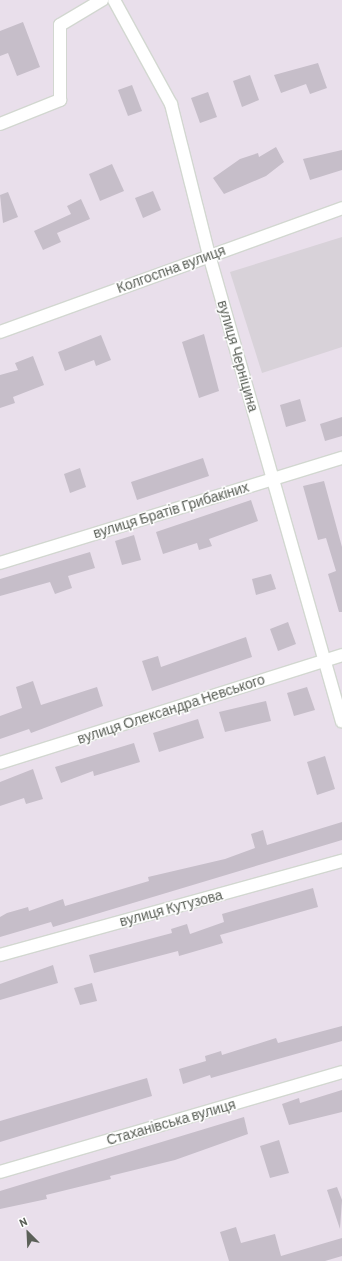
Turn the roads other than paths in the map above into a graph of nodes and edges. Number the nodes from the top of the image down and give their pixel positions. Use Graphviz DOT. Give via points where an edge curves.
graph roads {
  1 [pos="102,0"];
  2 [pos="114,0"];
  3 [pos="0,124"];
  4 [pos="342,208"];
  5 [pos="209,256"];
  6 [pos="0,332"];
  7 [pos="342,458"];
  8 [pos="274,478"];
  9 [pos="0,563"];
  10 [pos="342,655"];
  11 [pos="325,660"];
  12 [pos="342,721"];
  13 [pos="0,763"];
  14 [pos="342,861"];
  15 [pos="0,955"];
  16 [pos="342,1072"];
  17 [pos="0,1172"];
  1 -- 3 [label="street" via="60,24 60,100"];
  2 -- 5 [label="street, вулиця Черніцина" via="171,104"];
  4 -- 5 [label="street, Колгоспна вулиця"];
  5 -- 6 [label="street, Колгоспна вулиця"];
  5 -- 8 [label="street, вулиця Черніцина"];
  7 -- 8 [label="street, вулиця Братів Грибакіних"];
  8 -- 9 [label="street, вулиця Братів Грибакіних"];
  8 -- 11 [label="street, вулиця Черніцина"];
  10 -- 11 [label="street, вулиця Олександра Невського"];
  11 -- 12 [label="street, вулиця Черніцина"];
  11 -- 13 [label="street, вулиця Олександра Невського"];
  14 -- 15 [label="street, вулиця Кутузова"];
  16 -- 17 [label="street, Стаханівська вулиця"];
}
